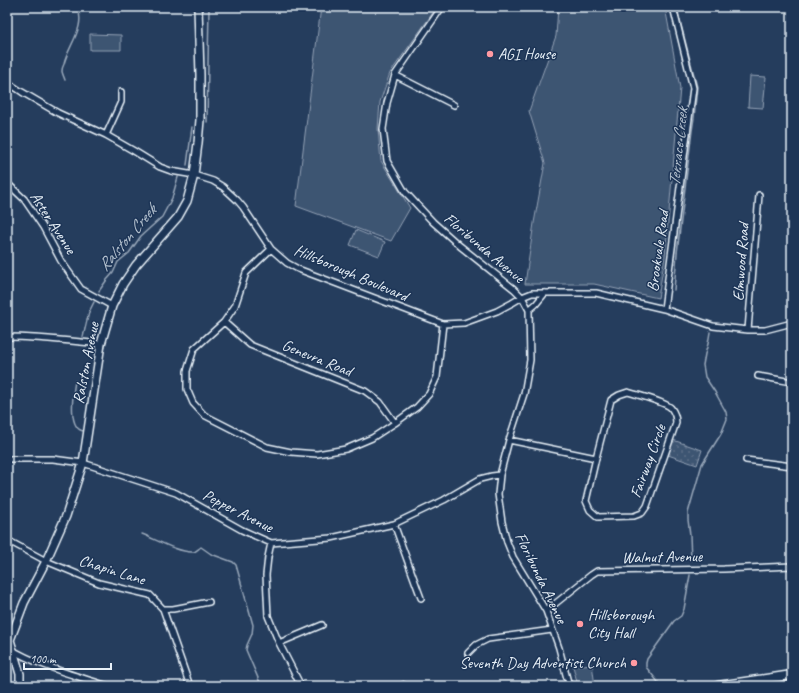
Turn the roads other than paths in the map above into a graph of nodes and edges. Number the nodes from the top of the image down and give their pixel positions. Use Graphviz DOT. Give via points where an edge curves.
graph roads {
  1 [pos="198,7"];
  2 [pos="442,7"];
  3 [pos="673,7"];
  4 [pos="395,75"];
  5 [pos="7,82"];
  6 [pos="120,92"];
  7 [pos="454,105"];
  8 [pos="106,135"];
  9 [pos="194,175"];
  10 [pos="7,183"];
  11 [pos="759,195"];
  12 [pos="271,249"];
  13 [pos="545,292"];
  14 [pos="522,297"];
  15 [pos="112,306"];
  16 [pos="664,309"];
  17 [pos="529,310"];
  18 [pos="224,322"];
  19 [pos="792,323"];
  20 [pos="443,324"];
  21 [pos="748,330"];
  22 [pos="7,337"];
  23 [pos="101,344"];
  24 [pos="758,376"];
  25 [pos="792,382"];
  26 [pos="395,423"];
  27 [pos="509,440"];
  28 [pos="596,458"];
  29 [pos="7,459"];
  30 [pos="746,460"];
  31 [pos="83,463"];
  32 [pos="792,466"];
  33 [pos="500,475"];
  34 [pos="394,524"];
  35 [pos="7,540"];
  36 [pos="271,543"];
  37 [pos="46,561"];
  38 [pos="792,566"];
  39 [pos="421,598"];
  40 [pos="209,602"];
  41 [pos="163,609"];
  42 [pos="546,611"];
  43 [pos="322,625"];
  44 [pos="552,630"];
  45 [pos="279,643"];
  46 [pos="10,649"];
  47 [pos="468,653"];
  48 [pos="792,676"];
  49 [pos="734,685"];
  50 [pos="20,686"];
  51 [pos="108,686"];
  52 [pos="190,686"];
  53 [pos="301,686"];
  54 [pos="569,686"];
  55 [pos="718,686"];
  1 -- 9 [label="street, Ralston Avenue" via="200,120"];
  2 -- 4 [label="street, Floribunda Avenue"];
  3 -- 16 [label="street, Brookvale Road" via="693,88"];
  4 -- 7 [label="street"];
  4 -- 14 [label="street, Floribunda Avenue" via="383,129 387,161 405,192 433,222"];
  5 -- 8 [label="street, Hillsborough Boulevard" via="58,113"];
  6 -- 8 [label="street" via="121,102"];
  8 -- 9 [label="street, Hillsborough Boulevard" via="160,167"];
  9 -- 12 [label="street, Hillsborough Boulevard" via="222,187 237,200"];
  9 -- 15 [label="street, Ralston Avenue" via="187,201 178,217 136,265"];
  10 -- 15 [label="street, Aster Avenue" via="24,199 81,289"];
  11 -- 21 [label="street, Elmwood Road"];
  12 -- 18 [label="street" via="246,273 235,306"];
  12 -- 20 [label="street, Hillsborough Boulevard" via="298,269"];
  13 -- 14 [label="street, Hillsborough Boulevard"];
  13 -- 16 [label="street, Hillsborough Boulevard" via="596,293"];
  13 -- 17 [label="street"];
  14 -- 17 [label="street, Floribunda Avenue"];
  14 -- 20 [label="street, Hillsborough Boulevard" via="498,311 464,323"];
  15 -- 23 [label="street, Ralston Avenue"];
  16 -- 21 [label="street, Hillsborough Boulevard" via="713,326"];
  17 -- 27 [label="street, Floribunda Avenue" via="530,360 524,394"];
  18 -- 26 [label="street, Genevra Road" via="250,345 365,391 380,402"];
  18 -- 26 [label="street" via="194,349 187,371 187,389 193,403 204,415 267,447 317,454 346,449 372,438"];
  19 -- 21 [label="street, Hillsborough Boulevard" via="765,330"];
  20 -- 26 [label="street" via="437,376 429,394 417,407"];
  22 -- 23 [label="street"];
  23 -- 31 [label="street, Ralston Avenue"];
  24 -- 25 [label="street"];
  27 -- 28 [label="street"];
  27 -- 33 [label="street, Floribunda Avenue"];
  28 -- 28 [label="street, Fairway Circle" via="586,501 590,510 598,517 634,516 642,513 647,506 676,423 675,414 670,406 628,392 619,395 612,400"];
  29 -- 31 [label="street, Pepper Avenue" via="53,459"];
  30 -- 32 [label="street"];
  31 -- 36 [label="street, Pepper Avenue" via="176,493 242,530"];
  31 -- 37 [label="street, Ralston Avenue" via="66,516"];
  33 -- 34 [label="street, Pepper Avenue" via="480,479"];
  33 -- 42 [label="street, Floribunda Avenue" via="498,494 507,542 513,557"];
  34 -- 36 [label="street, Pepper Avenue" via="331,538"];
  34 -- 39 [label="street"];
  35 -- 37 [label="street, Chapin Lane"];
  36 -- 45 [label="street" via="266,575 268,616"];
  37 -- 41 [label="street, Chapin Lane" via="99,583 150,595"];
  37 -- 46 [label="street, Ralston Avenue" via="24,603 10,640"];
  38 -- 42 [label="street, Walnut Avenue" via="597,571"];
  40 -- 41 [label="street"];
  41 -- 52 [label="street"];
  42 -- 44 [label="street, Floribunda Avenue"];
  43 -- 45 [label="street"];
  44 -- 47 [label="street" via="488,639"];
  44 -- 54 [label="street, Floribunda Avenue"];
  45 -- 53 [label="street"];
  46 -- 50 [label="street, Ralston Avenue" via="20,674"];
  46 -- 51 [label="street" via="46,666"];
  48 -- 49 [label="main road"];
  49 -- 55 [label="main road"];
}
